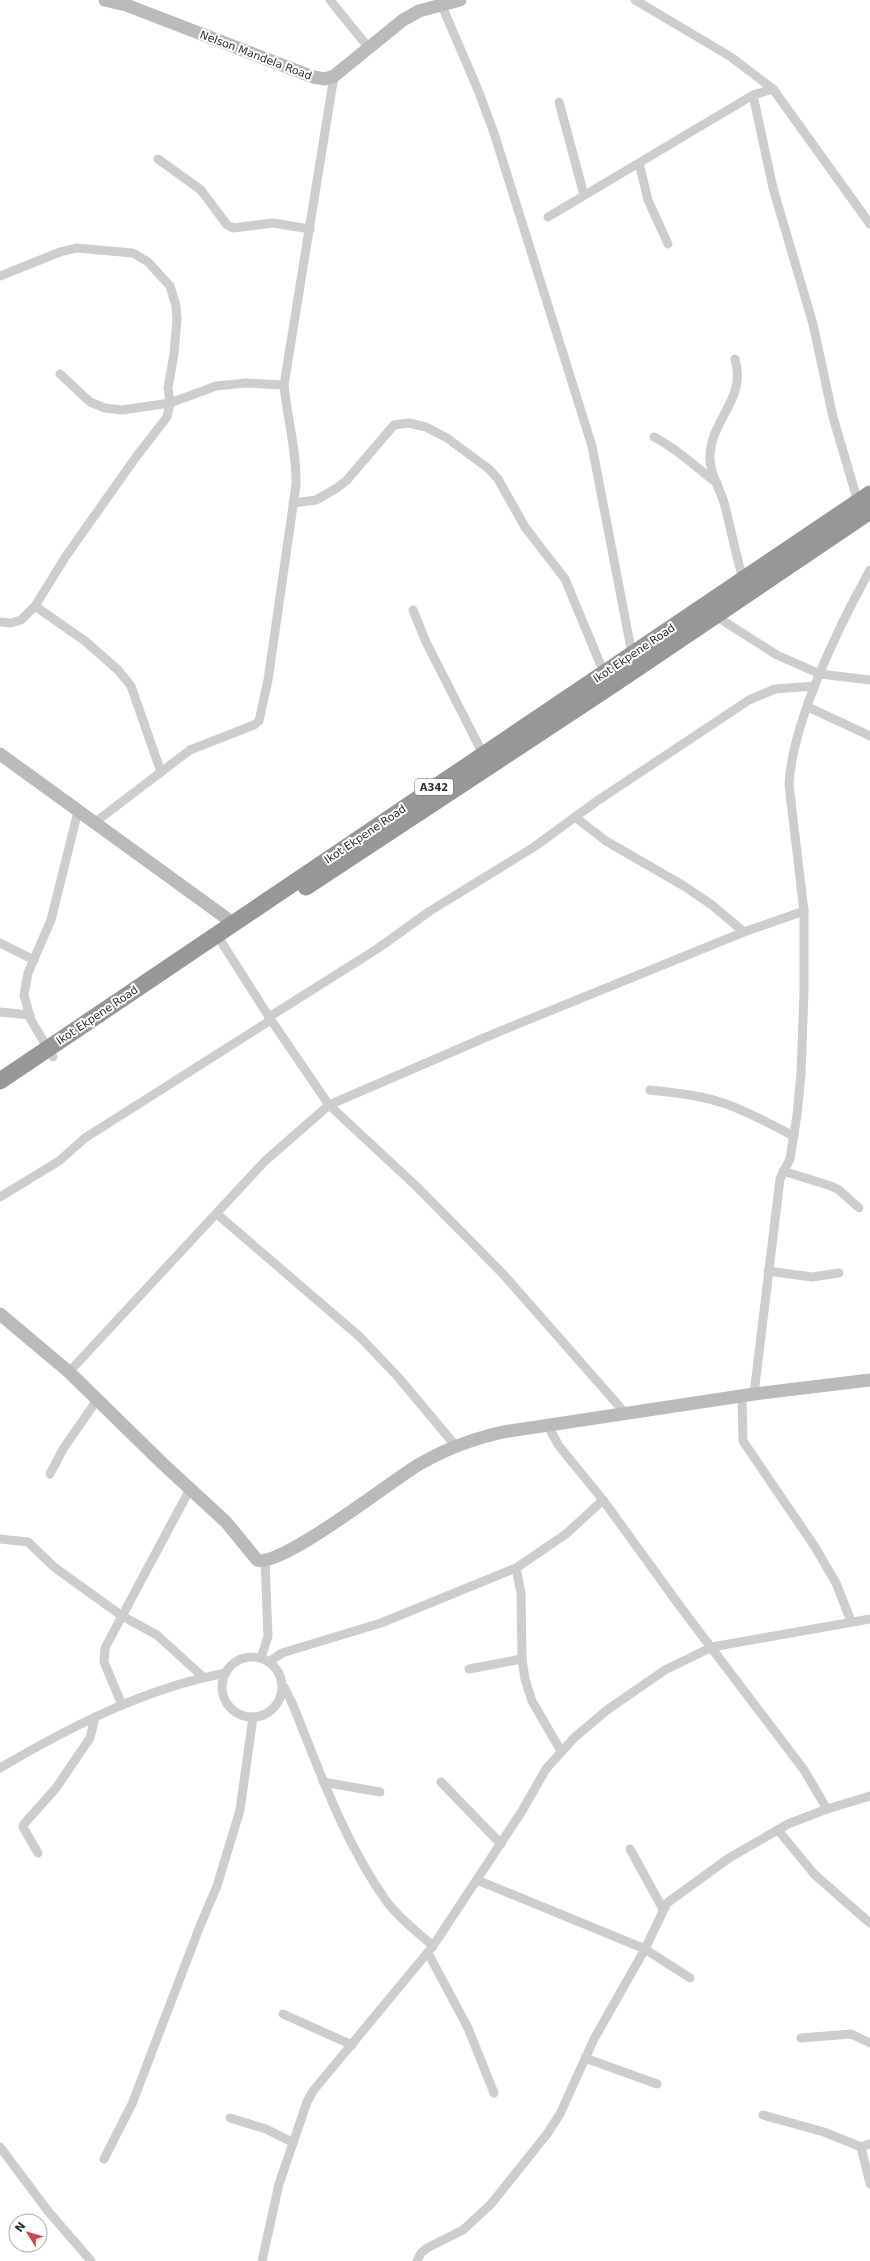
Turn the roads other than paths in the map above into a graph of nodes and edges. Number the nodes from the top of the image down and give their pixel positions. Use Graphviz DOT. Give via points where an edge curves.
graph roads {
  1 [pos="105,0"];
  2 [pos="330,0"];
  3 [pos="458,0"];
  4 [pos="635,0"];
  5 [pos="442,6"];
  6 [pos="368,47"];
  7 [pos="334,76"];
  8 [pos="773,89"];
  9 [pos="753,95"];
  10 [pos="560,102"];
  11 [pos="158,159"];
  12 [pos="639,163"];
  13 [pos="584,195"];
  14 [pos="548,217"];
  15 [pos="870,224"];
  16 [pos="310,229"];
  17 [pos="668,244"];
  18 [pos="0,276"];
  19 [pos="735,359"];
  20 [pos="60,374"];
  21 [pos="284,384"];
  22 [pos="170,403"];
  23 [pos="654,437"];
  24 [pos="717,483"];
  25 [pos="866,502"];
  26 [pos="293,503"];
  27 [pos="870,570"];
  28 [pos="744,579"];
  29 [pos="35,606"];
  30 [pos="413,610"];
  31 [pos="714,616"];
  32 [pos="0,622"];
  33 [pos="632,654"];
  34 [pos="604,673"];
  35 [pos="820,674"];
  36 [pos="870,680"];
  37 [pos="815,686"];
  38 [pos="808,707"];
  39 [pos="870,736"];
  40 [pos="0,754"];
  41 [pos="483,754"];
  42 [pos="161,772"];
  43 [pos="78,812"];
  44 [pos="575,817"];
  45 [pos="94,823"];
  46 [pos="804,910"];
  47 [pos="233,922"];
  48 [pos="744,932"];
  49 [pos="0,943"];
  50 [pos="222,943"];
  51 [pos="34,960"];
  52 [pos="0,1012"];
  53 [pos="30,1015"];
  54 [pos="270,1018"];
  55 [pos="51,1052"];
  56 [pos="0,1081"];
  57 [pos="650,1090"];
  58 [pos="0,1092"];
  59 [pos="329,1105"];
  60 [pos="794,1136"];
  61 [pos="783,1171"];
  62 [pos="0,1197"];
  63 [pos="859,1208"];
  64 [pos="217,1214"];
  65 [pos="768,1271"];
  66 [pos="839,1273"];
  67 [pos="0,1314"];
  68 [pos="69,1372"];
  69 [pos="870,1380"];
  70 [pos="748,1395"];
  71 [pos="97,1400"];
  72 [pos="626,1414"];
  73 [pos="548,1426"];
  74 [pos="455,1446"];
  75 [pos="50,1474"];
  76 [pos="190,1489"];
  77 [pos="603,1500"];
  78 [pos="0,1539"];
  79 [pos="264,1561"];
  80 [pos="516,1568"];
  81 [pos="122,1616"];
  82 [pos="870,1619"];
  83 [pos="851,1621"];
  84 [pos="712,1647"];
  85 [pos="522,1659"];
  86 [pos="265,1660"];
  87 [pos="469,1670"];
  88 [pos="226,1673"];
  89 [pos="203,1677"];
  90 [pos="284,1687"];
  91 [pos="122,1705"];
  92 [pos="95,1717"];
  93 [pos="253,1717"];
  94 [pos="561,1751"];
  95 [pos="0,1768"];
  96 [pos="323,1782"];
  97 [pos="441,1782"];
  98 [pos="380,1792"];
  99 [pos="870,1796"];
  100 [pos="827,1809"];
  101 [pos="778,1830"];
  102 [pos="501,1844"];
  103 [pos="630,1849"];
  104 [pos="38,1853"];
  105 [pos="477,1880"];
  106 [pos="663,1909"];
  107 [pos="870,1922"];
  108 [pos="431,1949"];
  109 [pos="644,1949"];
  110 [pos="690,1978"];
  111 [pos="284,2014"];
  112 [pos="801,2038"];
  113 [pos="870,2043"];
  114 [pos="352,2045"];
  115 [pos="585,2058"];
  116 [pos="657,2084"];
  117 [pos="494,2093"];
  118 [pos="763,2115"];
  119 [pos="230,2118"];
  120 [pos="292,2142"];
  121 [pos="866,2145"];
  122 [pos="0,2148"];
  123 [pos="104,2159"];
  124 [pos="870,2184"];
  125 [pos="91,2261"];
  126 [pos="262,2261"];
  127 [pos="417,2261"];
  1 -- 7 [label="street, Nelson Mandela Road" via="154,14 313,77 325,79"];
  2 -- 6 [label="street"];
  3 -- 5 [label="street"];
  4 -- 8 [label="street" via="731,57"];
  5 -- 6 [label="street" via="418,11"];
  5 -- 33 [label="street" via="494,133 580,405 594,454"];
  6 -- 7 [label="street"];
  7 -- 16 [label="street"];
  8 -- 9 [label="street"];
  8 -- 15 [label="street"];
  9 -- 12 [label="street"];
  9 -- 25 [label="street" via="773,188 813,324 833,417"];
  10 -- 13 [label="street"];
  11 -- 16 [label="street" via="201,190 227,225 233,228 273,223"];
  12 -- 13 [label="street"];
  12 -- 17 [label="street" via="648,200"];
  13 -- 14 [label="street"];
  16 -- 21 [label="street"];
  18 -- 22 [label="street" via="76,248 133,253 148,262 170,286 176,306 176,338 168,388"];
  19 -- 24 [label="street" via="739,371 737,388 712,445 710,457"];
  20 -- 22 [label="street" via="90,402 105,408 122,410"];
  21 -- 22 [label="street" via="246,383 216,386"];
  21 -- 26 [label="street" via="296,463"];
  22 -- 29 [label="street" via="167,417 66,556"];
  23 -- 24 [label="street" via="670,444"];
  24 -- 28 [label="street" via="725,504 734,551"];
  25 -- 28 [label="highway, Ikot Ekpene Road / A342"];
  25 -- 31 [label="highway, Ikot Ekpene Road / A342"];
  26 -- 34 [label="street" via="316,500 337,488 352,475 394,425 410,423 426,427 447,438 489,469 498,479 525,527 565,579"];
  26 -- 42 [label="street" via="268,680 259,721 190,750"];
  27 -- 35 [label="street"];
  28 -- 33 [label="highway, Ikot Ekpene Road / A342"];
  29 -- 32 [label="street" via="21,620"];
  29 -- 42 [label="street" via="85,641 118,670 131,686"];
  30 -- 41 [label="street" via="426,642"];
  31 -- 35 [label="street" via="777,655"];
  31 -- 50 [label="highway, Ikot Ekpene Road / A342"];
  33 -- 34 [label="highway, Ikot Ekpene Road / A342"];
  34 -- 41 [label="highway, Ikot Ekpene Road / A342"];
  35 -- 36 [label="street"];
  35 -- 37 [label="street"];
  37 -- 38 [label="street"];
  37 -- 44 [label="street" via="775,689 749,700"];
  38 -- 39 [label="street"];
  38 -- 46 [label="street" via="794,746 789,785"];
  40 -- 43 [label="street"];
  41 -- 47 [label="highway, Ikot Ekpene Road / A342"];
  42 -- 45 [label="street"];
  43 -- 45 [label="street"];
  43 -- 51 [label="street" via="51,920"];
  44 -- 48 [label="street" via="606,841 695,894"];
  44 -- 54 [label="street" via="534,847 430,911 377,949"];
  45 -- 47 [label="street"];
  46 -- 48 [label="street"];
  46 -- 60 [label="street" via="804,1027"];
  47 -- 55 [label="highway, Ikot Ekpene Road / A342"];
  48 -- 59 [label="street" via="498,1032"];
  49 -- 51 [label="street"];
  50 -- 54 [label="street"];
  50 -- 55 [label="highway, Ikot Ekpene Road / A342"];
  51 -- 53 [label="street" via="28,973 24,995"];
  52 -- 53 [label="street"];
  53 -- 55 [label="street"];
  54 -- 59 [label="street"];
  54 -- 62 [label="street" via="85,1138 59,1161"];
  55 -- 56 [label="highway, Ikot Ekpene Road / A342"];
  55 -- 58 [label="highway, Ikot Ekpene Road / A342"];
  57 -- 60 [label="street" via="688,1094 728,1104"];
  59 -- 64 [label="street" via="265,1161"];
  59 -- 72 [label="street" via="415,1185 504,1275"];
  60 -- 61 [label="street" via="790,1159"];
  61 -- 63 [label="street" via="831,1186"];
  61 -- 65 [label="street"];
  64 -- 68 [label="street"];
  64 -- 74 [label="street" via="360,1337 398,1377"];
  65 -- 66 [label="street" via="812,1277"];
  65 -- 70 [label="street"];
  67 -- 68 [label="street"];
  68 -- 71 [label="street"];
  69 -- 70 [label="street"];
  70 -- 72 [label="street"];
  70 -- 83 [label="street" via="742,1436 744,1444 815,1547 836,1583"];
  71 -- 75 [label="street" via="63,1449"];
  71 -- 76 [label="street"];
  72 -- 73 [label="street"];
  73 -- 74 [label="street" via="495,1434"];
  73 -- 77 [label="street" via="559,1446"];
  74 -- 79 [label="street" via="418,1465 314,1536"];
  76 -- 79 [label="street" via="226,1522 257,1560"];
  76 -- 81 [label="street"];
  77 -- 80 [label="street" via="566,1534"];
  77 -- 84 [label="street"];
  78 -- 81 [label="street" via="28,1542 54,1567"];
  79 -- 86 [label="street" via="268,1636"];
  80 -- 85 [label="street" via="521,1593"];
  80 -- 86 [label="street" via="381,1623"];
  81 -- 89 [label="street" via="157,1635"];
  81 -- 91 [label="street" via="105,1648 104,1655 107,1670"];
  82 -- 83 [label="street"];
  83 -- 84 [label="street"];
  84 -- 94 [label="street" via="665,1670 638,1688 607,1710"];
  84 -- 100 [label="street" via="804,1770"];
  85 -- 87 [label="street"];
  85 -- 94 [label="street" via="532,1701"];
  86 -- 88 [label="street" via="251,1657 238,1661"];
  86 -- 90 [label="street" via="274,1666"];
  88 -- 89 [label="street"];
  88 -- 93 [label="street" via="222,1687 226,1703 237,1713"];
  89 -- 91 [label="street"];
  90 -- 93 [label="street" via="274,1708 267,1714"];
  90 -- 96 [label="street"];
  91 -- 92 [label="street"];
  92 -- 95 [label="street"];
  92 -- 104 [label="street" via="90,1738 56,1788 24,1824 23,1827"];
  93 -- 123 [label="street" via="240,1810 217,1886 132,2104"];
  94 -- 102 [label="street" via="546,1770"];
  96 -- 98 [label="street"];
  96 -- 108 [label="street" via="340,1821 387,1902"];
  97 -- 102 [label="street"];
  99 -- 100 [label="street"];
  100 -- 101 [label="street"];
  101 -- 106 [label="street" via="729,1858 667,1903"];
  101 -- 107 [label="street" via="814,1874"];
  102 -- 105 [label="street"];
  103 -- 106 [label="street"];
  105 -- 108 [label="street"];
  105 -- 109 [label="street"];
  106 -- 109 [label="street"];
  108 -- 114 [label="street"];
  108 -- 117 [label="street" via="468,2028"];
  109 -- 110 [label="street"];
  109 -- 115 [label="street"];
  111 -- 114 [label="street"];
  112 -- 113 [label="street" via="851,2034"];
  114 -- 120 [label="street" via="313,2091"];
  115 -- 116 [label="street"];
  115 -- 127 [label="street" via="560,2114 492,2204 463,2230 427,2248"];
  118 -- 121 [label="street"];
  119 -- 120 [label="street" via="266,2129"];
  120 -- 126 [label="street" via="279,2184"];
  121 -- 124 [label="street"];
  122 -- 125 [label="street" via="44,2206"];
}
